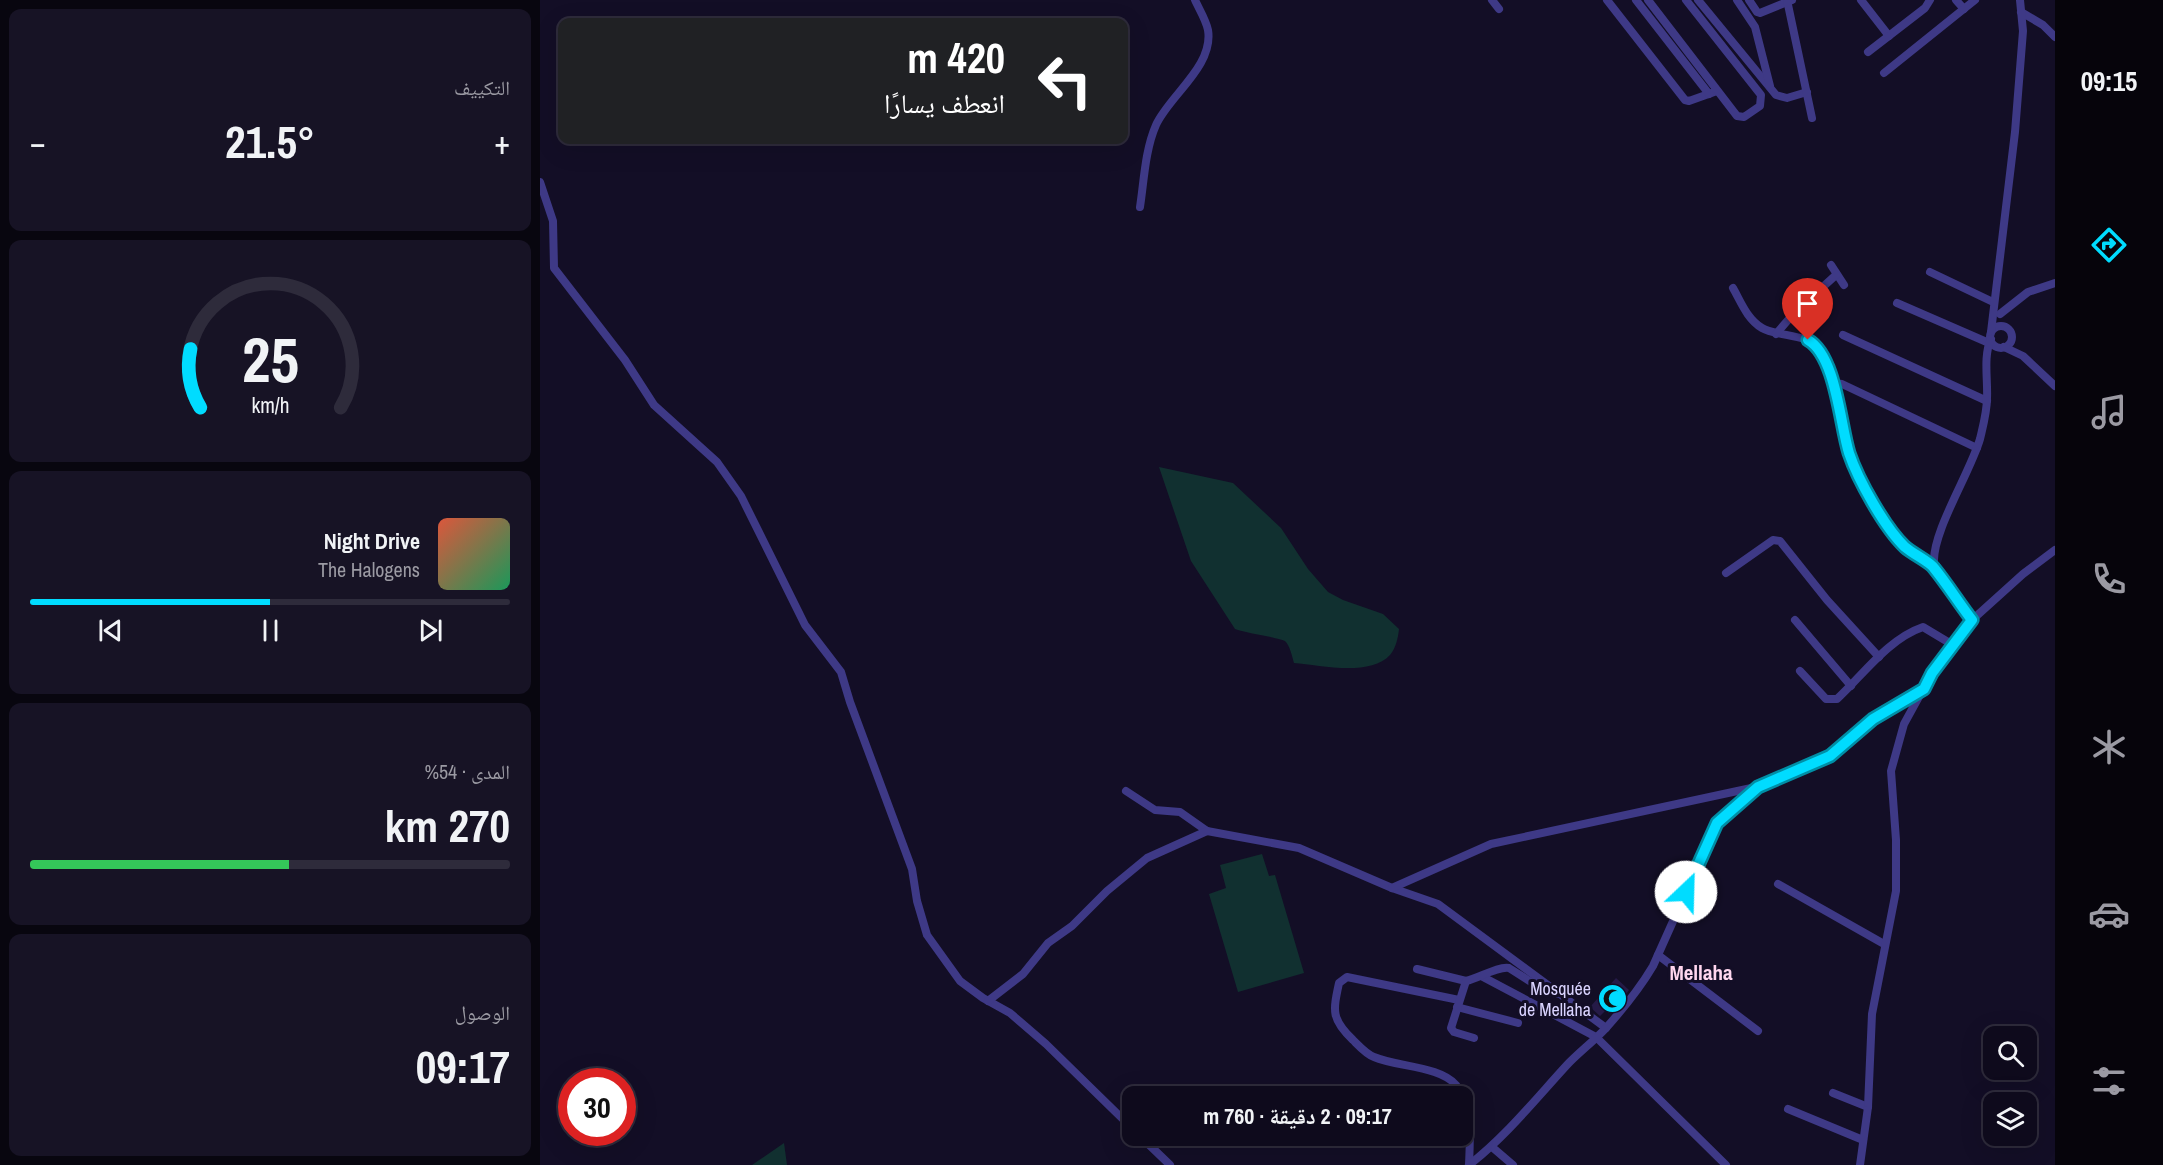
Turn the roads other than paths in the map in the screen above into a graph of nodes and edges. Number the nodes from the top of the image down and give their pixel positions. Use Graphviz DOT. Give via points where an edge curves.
graph roads {
  1 [pos="1195,0"];
  2 [pos="1492,0"];
  3 [pos="1607,0"];
  4 [pos="1636,0"];
  5 [pos="1648,0"];
  6 [pos="1686,0"];
  7 [pos="1698,0"];
  8 [pos="1737,0"];
  9 [pos="1749,0"];
  10 [pos="1861,0"];
  11 [pos="1919,0"];
  12 [pos="1930,0"];
  13 [pos="1956,0"];
  14 [pos="1975,0"];
  15 [pos="2020,0"];
  16 [pos="1789,1"];
  17 [pos="1925,8"];
  18 [pos="1499,9"];
  19 [pos="1964,9"];
  20 [pos="2021,12"];
  21 [pos="1889,36"];
  22 [pos="2055,37"];
  23 [pos="1868,52"];
  24 [pos="1884,73"];
  25 [pos="1771,91"];
  26 [pos="1713,92"];
  27 [pos="1806,92"];
  28 [pos="1812,118"];
  29 [pos="540,182"];
  30 [pos="1140,207"];
  31 [pos="1831,264"];
  32 [pos="1930,272"];
  33 [pos="1836,275"];
  34 [pos="2055,283"];
  35 [pos="1844,285"];
  36 [pos="1733,288"];
  37 [pos="1994,298"];
  38 [pos="1897,303"];
  39 [pos="2000,314"];
  40 [pos="2007,327"];
  41 [pos="1776,334"];
  42 [pos="1843,335"];
  43 [pos="2012,336"];
  44 [pos="1990,338"];
  45 [pos="2002,347"];
  46 [pos="2023,356"];
  47 [pos="1988,369"];
  48 [pos="1834,383"];
  49 [pos="2055,386"];
  50 [pos="1987,401"];
  51 [pos="1977,448"];
  52 [pos="2055,550"];
  53 [pos="1934,566"];
  54 [pos="1726,573"];
  55 [pos="1795,620"];
  56 [pos="1972,620"];
  57 [pos="1953,645"];
  58 [pos="1879,657"];
  59 [pos="1800,671"];
  60 [pos="1851,686"];
  61 [pos="1924,689"];
  62 [pos="1758,787"];
  63 [pos="1126,791"];
  64 [pos="1207,831"];
  65 [pos="1778,884"];
  66 [pos="1392,888"];
  67 [pos="1884,945"];
  68 [pos="1658,955"];
  69 [pos="1417,969"];
  70 [pos="1483,977"];
  71 [pos="1466,981"];
  72 [pos="1561,995"];
  73 [pos="988,1001"];
  74 [pos="1458,1003"];
  75 [pos="1518,1023"];
  76 [pos="1606,1028"];
  77 [pos="1758,1031"];
  78 [pos="1474,1038"];
  79 [pos="1596,1038"];
  80 [pos="1833,1094"];
  81 [pos="1868,1107"];
  82 [pos="1788,1109"];
  83 [pos="1122,1118"];
  84 [pos="1863,1140"];
  85 [pos="1150,1146"];
  86 [pos="1492,1147"];
  87 [pos="1170,1165"];
  88 [pos="1469,1165"];
  89 [pos="1513,1165"];
  90 [pos="1726,1165"];
  91 [pos="1860,1165"];
  1 -- 30 [label="street" via="1208,29 1207,48 1156,123"];
  2 -- 18 [label="street"];
  3 -- 26 [label="street" via="1684,100"];
  4 -- 26 [label="street"];
  5 -- 26 [label="street"];
  6 -- 26 [label="street" via="1762,101 1741,117"];
  7 -- 25 [label="street"];
  8 -- 25 [label="street" via="1755,27"];
  9 -- 16 [label="street" via="1760,13"];
  10 -- 21 [label="street"];
  11 -- 17 [label="street"];
  12 -- 17 [label="street"];
  13 -- 19 [label="street"];
  14 -- 19 [label="street"];
  15 -- 20 [label="street"];
  16 -- 27 [label="street"];
  17 -- 21 [label="street"];
  19 -- 24 [label="street"];
  20 -- 22 [label="street"];
  20 -- 37 [label="street" via="2015,132"];
  21 -- 23 [label="street"];
  25 -- 27 [label="street" via="1787,98"];
  27 -- 28 [label="street"];
  29 -- 73 [label="street" via="553,221 554,268 625,360 654,405 717,462 741,496 806,625 841,672 912,868 927,935 960,981"];
  31 -- 33 [label="street"];
  32 -- 37 [label="street"];
  33 -- 35 [label="street"];
  33 -- 41 [label="street"];
  34 -- 39 [label="street" via="2028,292"];
  36 -- 41 [label="street" via="1746,313 1760,327"];
  37 -- 39 [label="street"];
  37 -- 44 [label="street"];
  38 -- 44 [label="street"];
  39 -- 40 [label="street"];
  40 -- 43 [label="street"];
  40 -- 44 [label="street" via="1999,326"];
  41 -- 48 [label="street" via="1815,344"];
  42 -- 50 [label="street"];
  43 -- 45 [label="street" via="2010,343"];
  43 -- 46 [label="street"];
  44 -- 45 [label="street" via="1994,345"];
  44 -- 47 [label="street"];
  45 -- 46 [label="street"];
  45 -- 47 [label="street" via="1992,356"];
  46 -- 49 [label="street"];
  47 -- 50 [label="street"];
  48 -- 51 [label="street"];
  48 -- 53 [label="street" via="1850,454 1881,517 1904,546"];
  50 -- 51 [label="street"];
  51 -- 53 [label="street" via="1939,536"];
  52 -- 56 [label="street"];
  53 -- 56 [label="street"];
  54 -- 58 [label="street" via="1773,540 1780,541"];
  55 -- 60 [label="street"];
  56 -- 57 [label="street"];
  57 -- 58 [label="street" via="1923,627 1913,630"];
  57 -- 61 [label="street"];
  58 -- 60 [label="street"];
  59 -- 60 [label="street" via="1826,699 1837,699"];
  61 -- 62 [label="street" via="1873,719 1830,756"];
  61 -- 67 [label="street" via="1904,724 1892,771 1896,891"];
  62 -- 66 [label="street" via="1491,844"];
  62 -- 68 [label="street" via="1717,823"];
  63 -- 64 [label="street" via="1155,810 1180,812"];
  64 -- 66 [label="street" via="1299,848"];
  64 -- 73 [label="street" via="1147,858 1072,927 1048,943 1023,974"];
  65 -- 67 [label="street"];
  66 -- 72 [label="street" via="1450,910"];
  67 -- 81 [label="street" via="1872,1014"];
  68 -- 76 [label="street" via="1642,984"];
  68 -- 77 [label="street"];
  69 -- 71 [label="street"];
  70 -- 71 [label="street"];
  70 -- 72 [label="street" via="1502,967 1509,968 1545,991"];
  70 -- 79 [label="street"];
  71 -- 74 [label="street"];
  72 -- 76 [label="street"];
  73 -- 83 [label="street" via="1010,1013 1046,1044"];
  74 -- 75 [label="street"];
  74 -- 78 [label="street" via="1450,1028"];
  74 -- 88 [label="street" via="1347,977 1339,983 1333,1008 1342,1029 1366,1053 1433,1071 1454,1083 1468,1110"];
  76 -- 79 [label="street"];
  79 -- 86 [label="street"];
  79 -- 90 [label="street"];
  80 -- 81 [label="street"];
  81 -- 84 [label="street"];
  82 -- 84 [label="street"];
  84 -- 91 [label="street"];
  85 -- 87 [label="street"];
  86 -- 88 [label="street"];
  86 -- 89 [label="street"];
}
